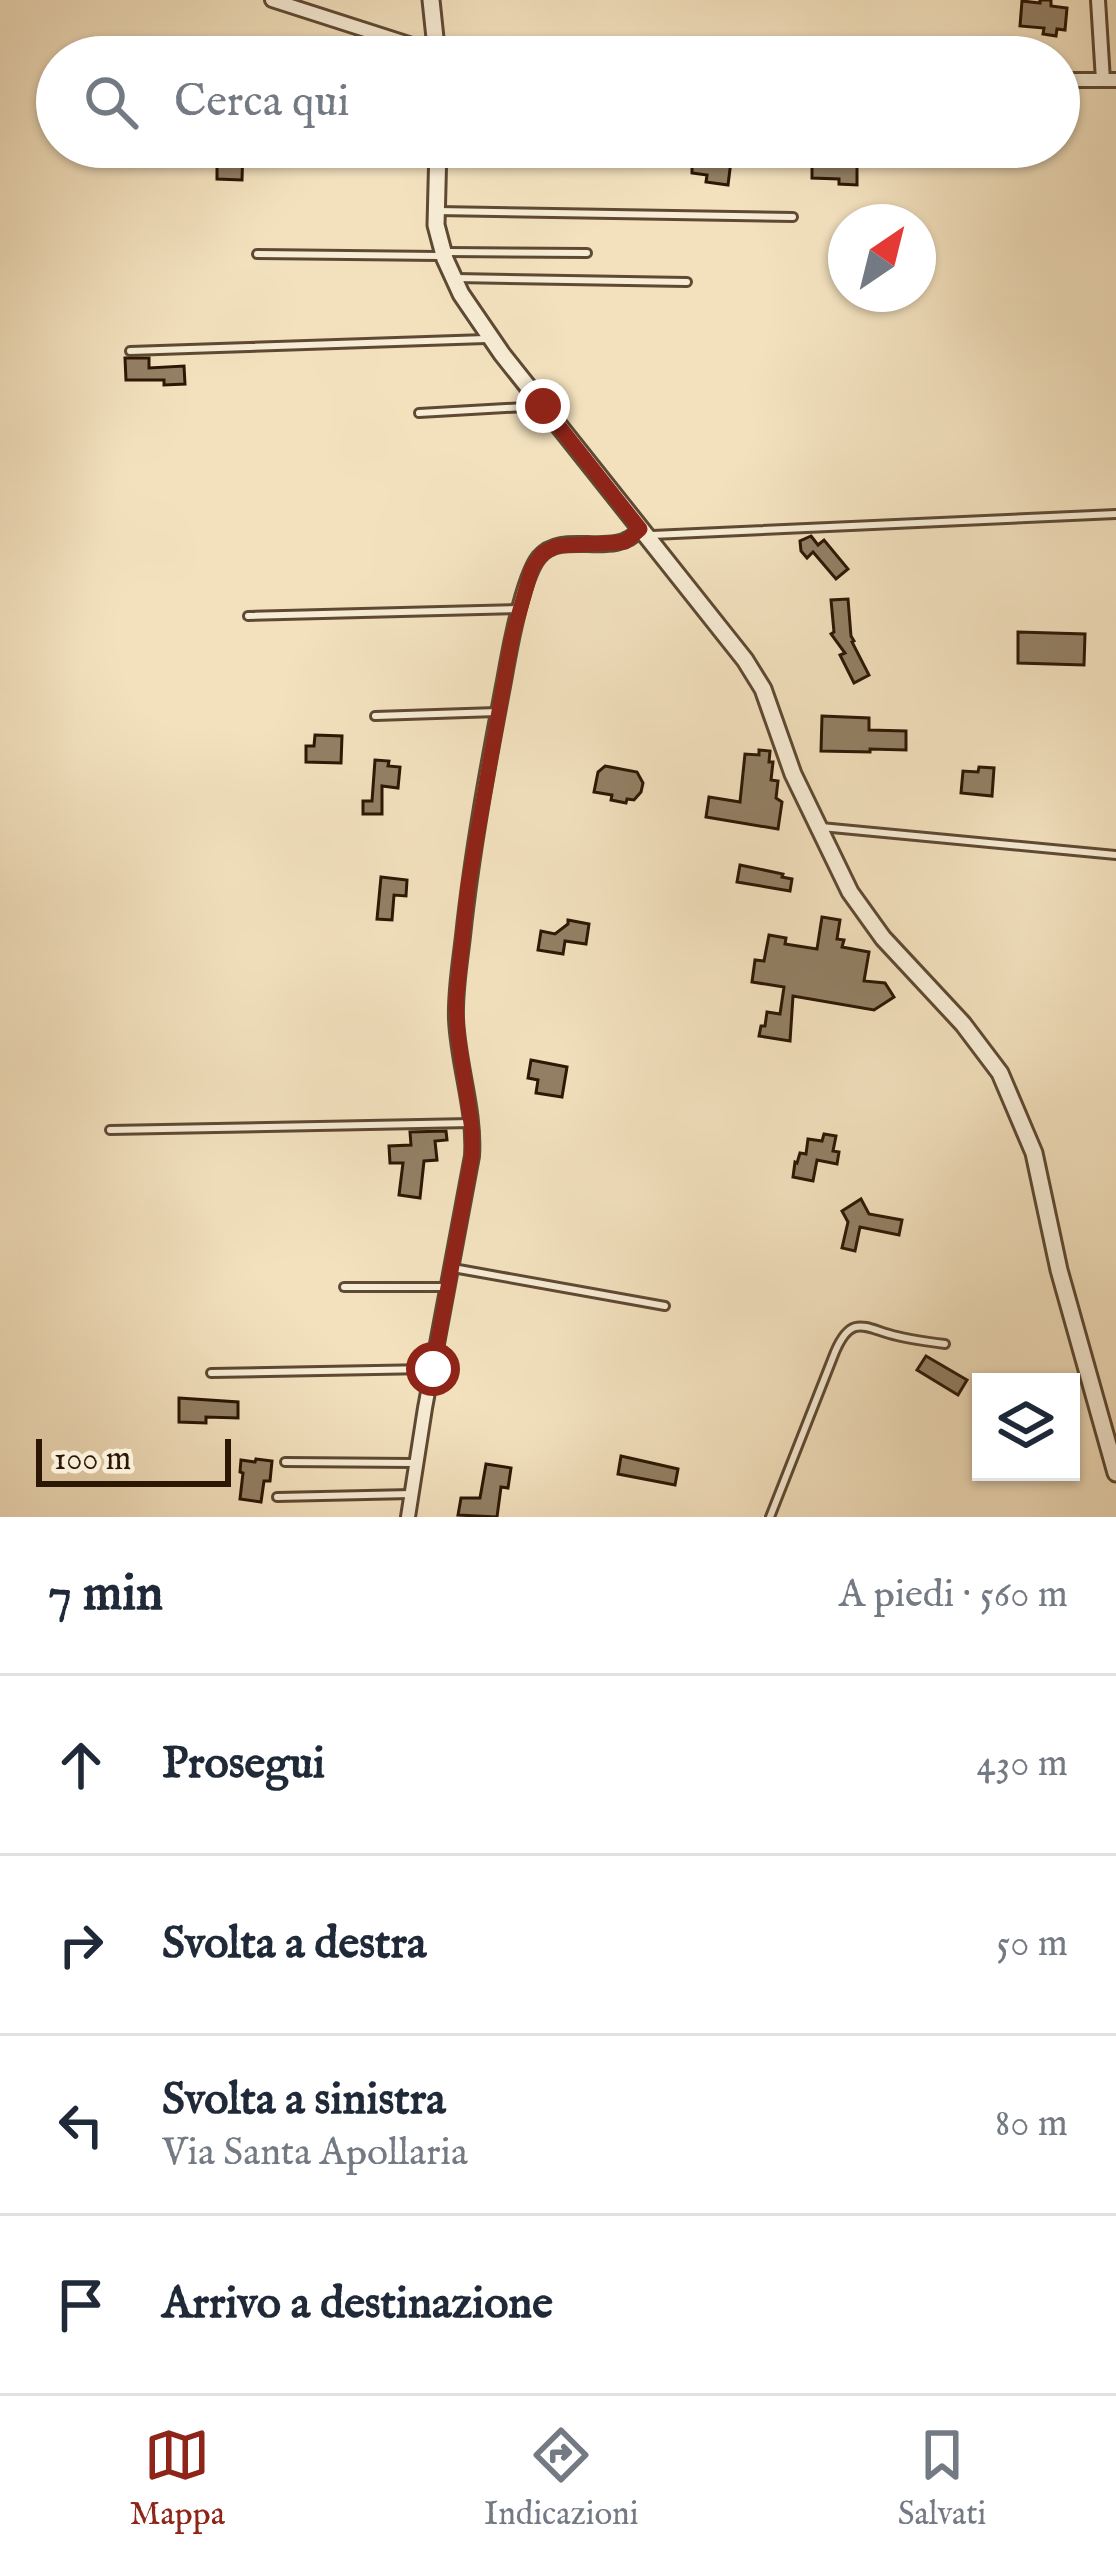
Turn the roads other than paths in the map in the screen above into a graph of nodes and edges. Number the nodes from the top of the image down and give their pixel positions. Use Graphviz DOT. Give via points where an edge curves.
graph roads {
  1 [pos="272,0"];
  2 [pos="431,0"];
  3 [pos="1098,0"];
  4 [pos="380,36"];
  5 [pos="435,36"];
  6 [pos="1109,80"];
  7 [pos="437,168"];
  8 [pos="435,211"];
  9 [pos="793,217"];
  10 [pos="587,253"];
  11 [pos="257,254"];
  12 [pos="443,254"];
  13 [pos="453,278"];
  14 [pos="687,282"];
  15 [pos="491,339"];
  16 [pos="130,351"];
  17 [pos="543,406"];
  18 [pos="419,413"];
  19 [pos="1116,514"];
  20 [pos="642,532"];
  21 [pos="520,609"];
  22 [pos="248,616"];
  23 [pos="498,712"];
  24 [pos="375,716"];
  25 [pos="816,826"];
  26 [pos="1116,855"];
  27 [pos="471,1123"];
  28 [pos="110,1130"];
  29 [pos="453,1268"];
  30 [pos="344,1287"];
  31 [pos="449,1287"];
  32 [pos="665,1306"];
  33 [pos="945,1344"];
  34 [pos="433,1369"];
  35 [pos="211,1373"];
  36 [pos="285,1462"];
  37 [pos="416,1463"];
  38 [pos="1116,1473"];
  39 [pos="411,1494"];
  40 [pos="277,1497"];
  41 [pos="408,1517"];
  42 [pos="770,1517"];
  1 -- 4 [label="street"];
  2 -- 5 [label="street"];
  3 -- 6 [label="street"];
  7 -- 8 [label="street"];
  8 -- 9 [label="lane"];
  8 -- 12 [label="street"];
  10 -- 12 [label="lane"];
  11 -- 12 [label="lane"];
  12 -- 13 [label="street"];
  13 -- 14 [label="lane"];
  13 -- 15 [label="street"];
  15 -- 16 [label="lane"];
  15 -- 17 [label="street"];
  17 -- 18 [label="lane"];
  17 -- 20 [label="street"];
  19 -- 20 [label="lane"];
  20 -- 21 [label="street" via="625,542 546,550"];
  20 -- 25 [label="street" via="763,689"];
  21 -- 22 [label="lane"];
  21 -- 23 [label="street"];
  23 -- 24 [label="lane"];
  23 -- 27 [label="street" via="456,1002"];
  25 -- 26 [label="lane"];
  25 -- 38 [label="street" via="883,938 1000,1073 1034,1154"];
  27 -- 28 [label="lane"];
  27 -- 29 [label="street"];
  29 -- 31 [label="street"];
  29 -- 32 [label="lane"];
  30 -- 31 [label="lane"];
  31 -- 34 [label="street"];
  33 -- 42 [label="lane" via="862,1325 846,1332"];
  34 -- 35 [label="lane"];
  34 -- 37 [label="street"];
  36 -- 37 [label="lane"];
  37 -- 39 [label="street"];
  39 -- 40 [label="lane"];
  39 -- 41 [label="street"];
}
